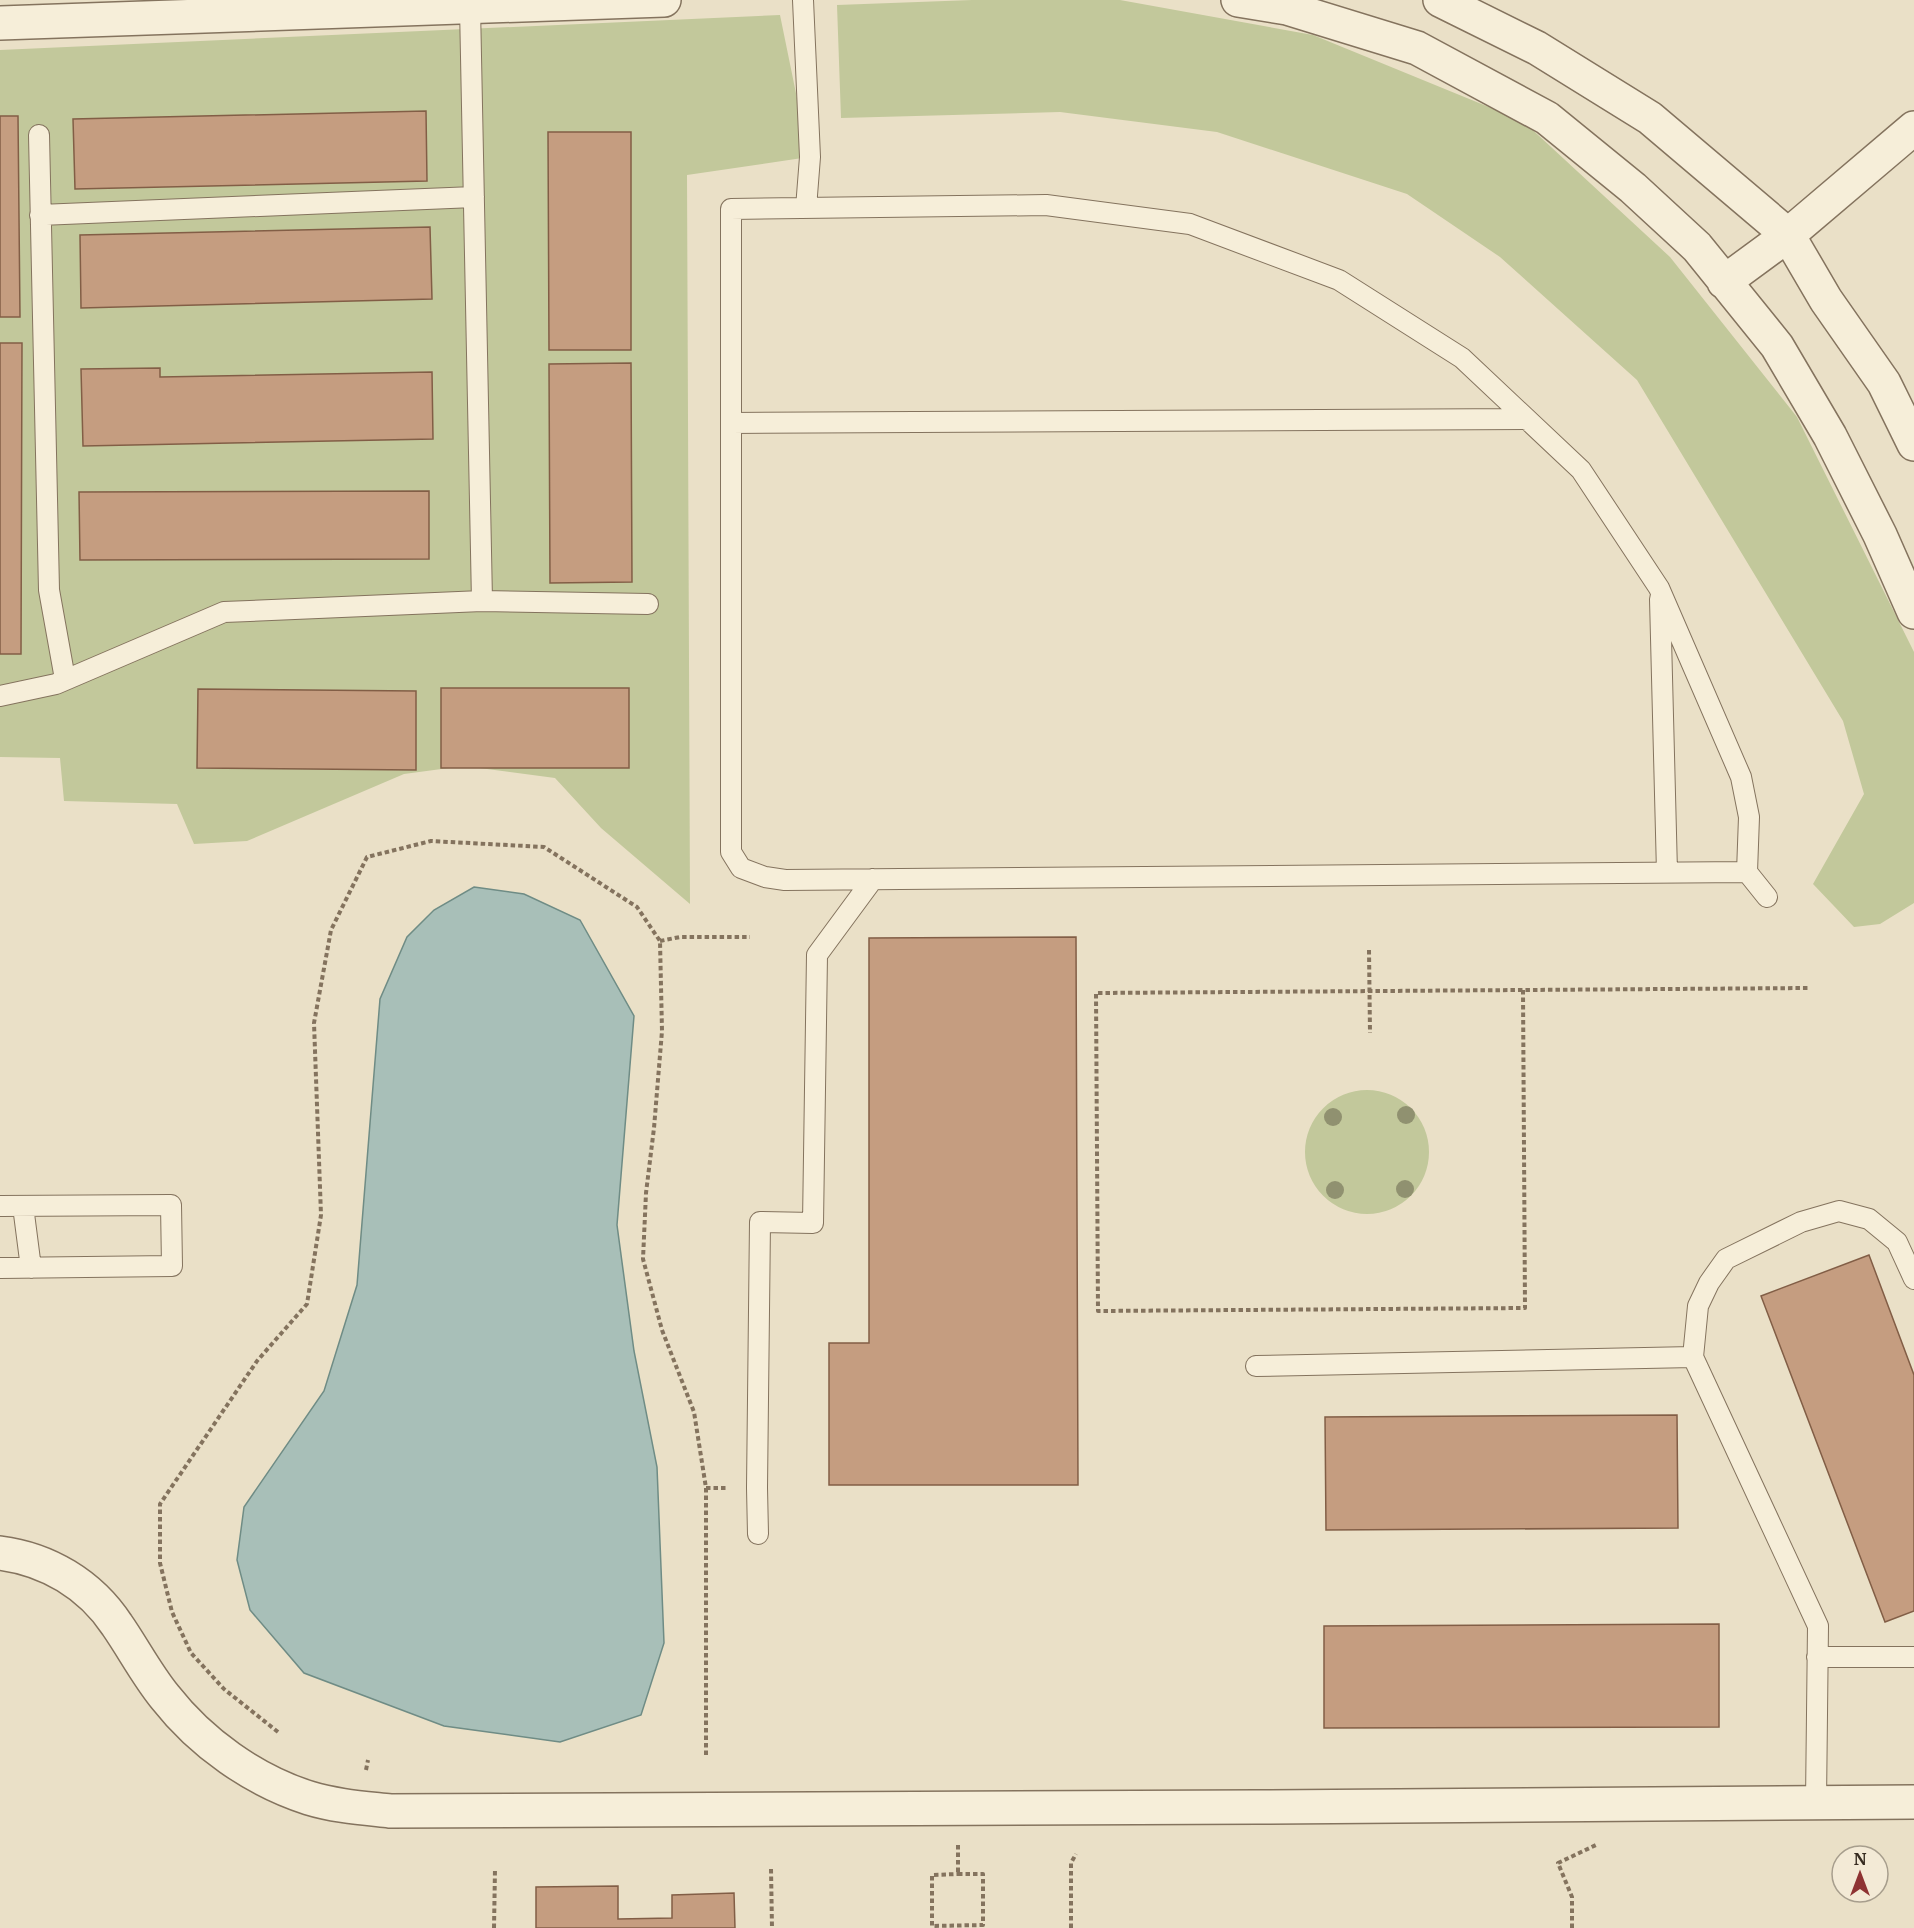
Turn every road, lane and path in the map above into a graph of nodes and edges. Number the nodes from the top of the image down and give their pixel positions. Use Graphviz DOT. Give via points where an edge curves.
graph roads {
  1 [pos="664,0"];
  2 [pos="803,0"];
  3 [pos="1238,0"];
  4 [pos="1440,0"];
  5 [pos="470,7"];
  6 [pos="0,23"];
  7 [pos="1914,128"];
  8 [pos="39,135"];
  9 [pos="474,197"];
  10 [pos="806,208"];
  11 [pos="40,215"];
  12 [pos="1788,235"];
  13 [pos="1725,282"];
  14 [pos="1526,419"];
  15 [pos="731,423"];
  16 [pos="1914,444"];
  17 [pos="1659,588"];
  18 [pos="482,601"];
  19 [pos="648,604"];
  20 [pos="1914,612"];
  21 [pos="65,679"];
  22 [pos="0,696"];
  23 [pos="1748,872"];
  24 [pos="1667,873"];
  25 [pos="873,879"];
  26 [pos="1767,897"];
  27 [pos="750,937"];
  28 [pos="660,942"];
  29 [pos="1369,950"];
  30 [pos="1810,988"];
  31 [pos="1523,990"];
  32 [pos="1369,991"];
  33 [pos="1370,1033"];
  34 [pos="0,1206"];
  35 [pos="23,1206"];
  36 [pos="0,1268"];
  37 [pos="31,1268"];
  38 [pos="1914,1280"];
  39 [pos="1693,1357"];
  40 [pos="1256,1366"];
  41 [pos="758,1534"];
  42 [pos="0,1553"];
  43 [pos="1817,1658"];
  44 [pos="1914,1658"];
  45 [pos="278,1732"];
  46 [pos="706,1756"];
  47 [pos="1816,1802"];
  48 [pos="1914,1802"];
  49 [pos="1600,1843"];
  50 [pos="1076,1854"];
  51 [pos="495,1869"];
  52 [pos="771,1869"];
  53 [pos="958,1927"];
  54 [pos="494,1928"];
  55 [pos="772,1928"];
  56 [pos="1071,1928"];
  57 [pos="1572,1928"];
  1 -- 5 [label="street"];
  2 -- 10 [label="lane" via="810,157"];
  3 -- 13 [label="street" via="1287,8 1417,48 1547,118 1633,188 1696,247"];
  4 -- 12 [label="street" via="1537,48 1650,118"];
  5 -- 6 [label="street"];
  5 -- 9 [label="lane"];
  7 -- 12 [label="street"];
  8 -- 11 [label="lane"];
  9 -- 11 [label="lane"];
  9 -- 18 [label="lane"];
  10 -- 14 [label="lane" via="1046,206 1190,224 1339,280 1462,358"];
  10 -- 15 [label="lane" via="731,209"];
  11 -- 21 [label="lane" via="49,590"];
  12 -- 13 [label="street"];
  12 -- 16 [label="street" via="1826,300 1884,383"];
  13 -- 20 [label="street" via="1777,346 1830,436"];
  14 -- 15 [label="lane"];
  14 -- 17 [label="lane" via="1581,470"];
  15 -- 25 [label="lane" via="731,852 741,868 765,877"];
  17 -- 23 [label="lane" via="1741,777 1749,817"];
  17 -- 24 [label="lane"];
  18 -- 19 [label="lane"];
  18 -- 21 [label="lane" via="224,612"];
  21 -- 22 [label="lane"];
  23 -- 24 [label="lane"];
  23 -- 26 [label="lane"];
  24 -- 25 [label="lane"];
  25 -- 41 [label="lane" via="817,955 813,1223 760,1221"];
  27 -- 28 [label="path" via="680,937"];
  28 -- 45 [label="path" via="638,907 544,847 431,841 367,857 331,930 314,1023 321,1215 307,1304 257,1361 160,1504 160,1563 172,1612 191,1653 224,1689"];
  28 -- 46 [label="path" via="662,1031 645,1192 643,1259 662,1330 694,1412 706,1488"];
  29 -- 32 [label="path"];
  30 -- 31 [label="path"];
  31 -- 32 [label="path"];
  31 -- 32 [label="path" via="1525,1308 1098,1311 1096,993"];
  32 -- 33 [label="path"];
  34 -- 35 [label="lane"];
  35 -- 37 [label="lane"];
  35 -- 37 [label="lane" via="171,1205 172,1266"];
  36 -- 37 [label="lane"];
  38 -- 39 [label="lane" via="1897,1242 1869,1220 1839,1211 1801,1221 1726,1259 1698,1306"];
  39 -- 40 [label="lane"];
  39 -- 43 [label="lane" via="1818,1626"];
  42 -- 47 [label="street" via="52,1567 98,1601 164,1697 194,1730 232,1760 265,1780 309,1797 357,1808 390,1811"];
  43 -- 44 [label="lane"];
  43 -- 47 [label="lane"];
  47 -- 48 [label="street"];
  49 -- 57 [label="path" via="1558,1863 1572,1898"];
  50 -- 56 [label="path" via="1071,1863"];
  51 -- 54 [label="path"];
  52 -- 55 [label="path"];
  53 -- 53 [label="path" via="983,1925 983,1874 932,1875 933,1926"];
}
